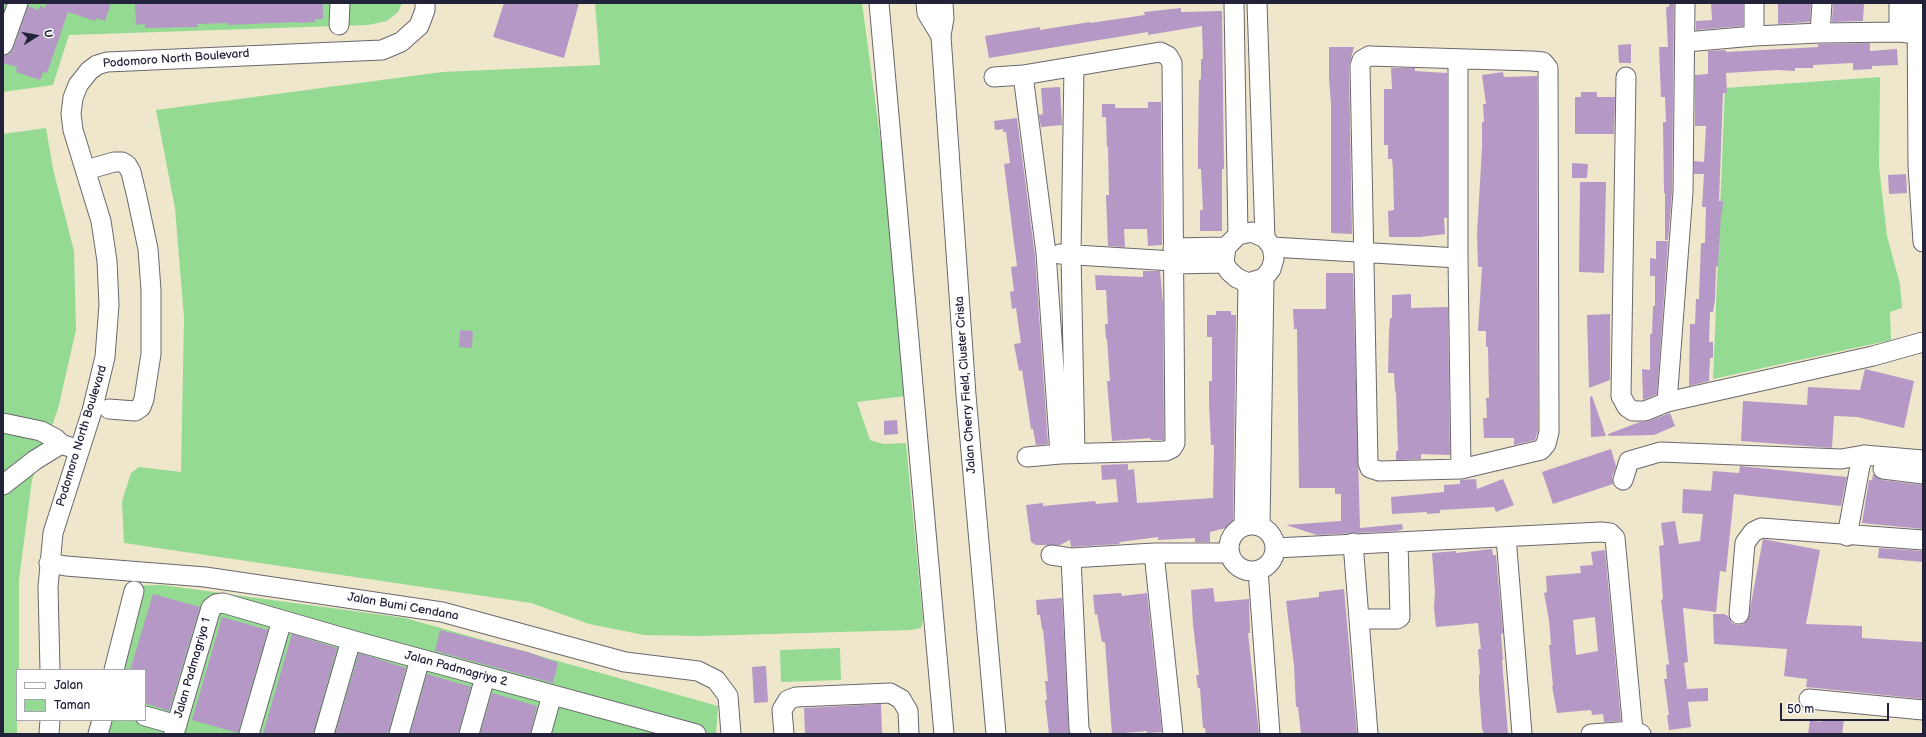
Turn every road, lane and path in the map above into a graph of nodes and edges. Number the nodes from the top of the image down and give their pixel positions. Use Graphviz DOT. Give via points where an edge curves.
graph roads {
  1 [pos="18,3"];
  2 [pos="340,3"];
  3 [pos="425,3"];
  4 [pos="880,3"];
  5 [pos="926,3"];
  6 [pos="943,3"];
  7 [pos="1685,3"];
  8 [pos="1754,3"];
  9 [pos="1822,3"];
  10 [pos="1899,3"];
  11 [pos="1917,3"];
  12 [pos="1234,6"];
  13 [pos="1257,6"];
  14 [pos="339,25"];
  15 [pos="1820,33"];
  16 [pos="1908,33"];
  17 [pos="940,36"];
  18 [pos="1754,36"];
  19 [pos="1686,42"];
  20 [pos="3,44"];
  21 [pos="1458,59"];
  22 [pos="1074,67"];
  23 [pos="1023,75"];
  24 [pos="994,77"];
  25 [pos="1626,78"];
  26 [pos="86,170"];
  27 [pos="1269,242"];
  28 [pos="1923,242"];
  29 [pos="1229,248"];
  30 [pos="1046,254"];
  31 [pos="1071,254"];
  32 [pos="1364,254"];
  33 [pos="1173,258"];
  34 [pos="1458,258"];
  35 [pos="1256,280"];
  36 [pos="1923,342"];
  37 [pos="1667,402"];
  38 [pos="109,409"];
  39 [pos="3,423"];
  40 [pos="70,447"];
  41 [pos="1068,454"];
  42 [pos="1027,457"];
  43 [pos="1862,460"];
  44 [pos="1923,460"];
  45 [pos="1461,469"];
  46 [pos="1923,474"];
  47 [pos="1623,480"];
  48 [pos="3,485"];
  49 [pos="1252,526"];
  50 [pos="1848,536"];
  51 [pos="1506,537"];
  52 [pos="1923,540"];
  53 [pos="1398,542"];
  54 [pos="1353,543"];
  55 [pos="1275,548"];
  56 [pos="1154,553"];
  57 [pos="1230,553"];
  58 [pos="1051,555"];
  59 [pos="1071,558"];
  60 [pos="49,563"];
  61 [pos="1258,570"];
  62 [pos="134,591"];
  63 [pos="216,604"];
  64 [pos="1739,614"];
  65 [pos="1358,619"];
  66 [pos="282,620"];
  67 [pos="350,640"];
  68 [pos="420,659"];
  69 [pos="50,669"];
  70 [pos="114,669"];
  71 [pos="485,677"];
  72 [pos="552,695"];
  73 [pos="1809,699"];
  74 [pos="1923,710"];
  75 [pos="146,716"];
  76 [pos="50,721"];
  77 [pos="102,721"];
  78 [pos="176,730"];
  79 [pos="677,732"];
  80 [pos="1637,733"];
  81 [pos="49,734"];
  82 [pos="98,734"];
  83 [pos="249,734"];
  84 [pos="324,734"];
  85 [pos="399,734"];
  86 [pos="469,734"];
  87 [pos="541,734"];
  88 [pos="554,734"];
  89 [pos="696,734"];
  90 [pos="731,734"];
  91 [pos="784,734"];
  92 [pos="909,734"];
  93 [pos="944,734"];
  94 [pos="996,734"];
  95 [pos="1081,734"];
  96 [pos="1173,734"];
  97 [pos="1270,734"];
  98 [pos="1368,734"];
  99 [pos="1522,734"];
  100 [pos="1591,734"];
  1 -- 20 [label="street"];
  2 -- 14 [label="street"];
  3 -- 26 [label="street, Podomoro North Boulevard" via="419,26 401,42 382,50 122,61 96,65 78,85 71,114 73,130"];
  4 -- 93 [label="street"];
  5 -- 17 [label="street" via="927,13"];
  6 -- 17 [label="street" via="944,18"];
  7 -- 19 [label="street"];
  8 -- 18 [label="street"];
  9 -- 15 [label="street"];
  10 -- 16 [label="street"];
  11 -- 16 [label="street"];
  12 -- 13 [label="street"];
  12 -- 29 [label="street"];
  13 -- 27 [label="street"];
  15 -- 16 [label="street"];
  15 -- 18 [label="street"];
  16 -- 28 [label="street"];
  17 -- 94 [label="street, Jalan Cherry Field, Cluster Crista" via="967,402"];
  18 -- 19 [label="street"];
  19 -- 37 [label="street" via="1683,192"];
  21 -- 32 [label="street" via="1369,56 1362,60 1360,66"];
  21 -- 34 [label="street"];
  21 -- 45 [label="street" via="1543,62 1548,68 1549,432 1546,444 1541,450"];
  22 -- 23 [label="street"];
  22 -- 31 [label="street"];
  22 -- 33 [label="street" via="1160,52 1168,56 1172,63"];
  23 -- 24 [label="street"];
  23 -- 30 [label="street"];
  25 -- 37 [label="street" via="1621,396 1627,407 1633,411 1645,411"];
  26 -- 38 [label="street" via="114,162 127,165 131,172 148,249 151,354 144,399 141,408 135,411"];
  26 -- 40 [label="street, Podomoro North Boulevard" via="101,221 107,261 109,305 105,357 92,411"];
  27 -- 29 [label="street" via="1252,232"];
  27 -- 32 [label="street"];
  27 -- 35 [label="street" via="1274,259 1271,269"];
  29 -- 33 [label="street"];
  29 -- 35 [label="street" via="1229,271 1238,278"];
  30 -- 31 [label="street"];
  30 -- 41 [label="street"];
  31 -- 33 [label="street"];
  31 -- 41 [label="street"];
  32 -- 34 [label="street"];
  32 -- 45 [label="street" via="1370,468 1379,471"];
  33 -- 41 [label="street" via="1175,443 1166,451"];
  34 -- 45 [label="street"];
  35 -- 49 [label="street"];
  36 -- 37 [label="street" via="1873,356"];
  39 -- 40 [label="street" via="40,431"];
  40 -- 48 [label="street" via="35,460"];
  40 -- 60 [label="street, Podomoro North Boulevard"];
  41 -- 42 [label="street"];
  43 -- 44 [label="street"];
  43 -- 46 [label="street"];
  43 -- 47 [label="street" via="1660,452 1629,460"];
  43 -- 50 [label="street"];
  49 -- 55 [label="street" via="1268,531"];
  49 -- 57 [label="street" via="1237,530 1232,536"];
  50 -- 52 [label="street"];
  50 -- 64 [label="street" via="1761,528 1752,532 1745,543"];
  51 -- 53 [label="street"];
  51 -- 80 [label="street" via="1601,532 1610,533 1615,538"];
  51 -- 99 [label="street"];
  53 -- 54 [label="street"];
  53 -- 65 [label="street" via="1400,617"];
  54 -- 55 [label="street"];
  54 -- 65 [label="street"];
  55 -- 61 [label="street" via="1270,562"];
  56 -- 57 [label="street"];
  56 -- 59 [label="street"];
  56 -- 96 [label="street"];
  57 -- 61 [label="street" via="1240,567"];
  58 -- 59 [label="street"];
  59 -- 95 [label="street"];
  60 -- 69 [label="street, Podomoro North Boulevard"];
  60 -- 90 [label="street, Jalan Bumi Cendana" via="205,577 442,612 625,662 698,671 716,680 728,696"];
  61 -- 97 [label="street"];
  62 -- 70 [label="street"];
  63 -- 66 [label="street, Jalan Padmagriya 2" via="223,603"];
  63 -- 78 [label="street, Jalan Padmagriya 1" via="211,608"];
  65 -- 98 [label="street"];
  66 -- 67 [label="street, Jalan Padmagriya 2"];
  66 -- 83 [label="street"];
  67 -- 68 [label="street, Jalan Padmagriya 2"];
  67 -- 84 [label="street"];
  68 -- 71 [label="street, Jalan Padmagriya 2"];
  68 -- 85 [label="street"];
  71 -- 72 [label="street, Jalan Padmagriya 2"];
  71 -- 86 [label="street"];
  72 -- 79 [label="street, Jalan Padmagriya 2"];
  72 -- 87 [label="street"];
  72 -- 88 [label="street"];
  73 -- 74 [label="street"];
  75 -- 78 [label="street"];
  76 -- 81 [label="street"];
  77 -- 82 [label="street"];
  79 -- 89 [label="street, Jalan Padmagriya 2"];
  80 -- 100 [label="street"];
  91 -- 92 [label="street" via="782,710 788,700 796,697 890,693 900,699 908,711"];
}
